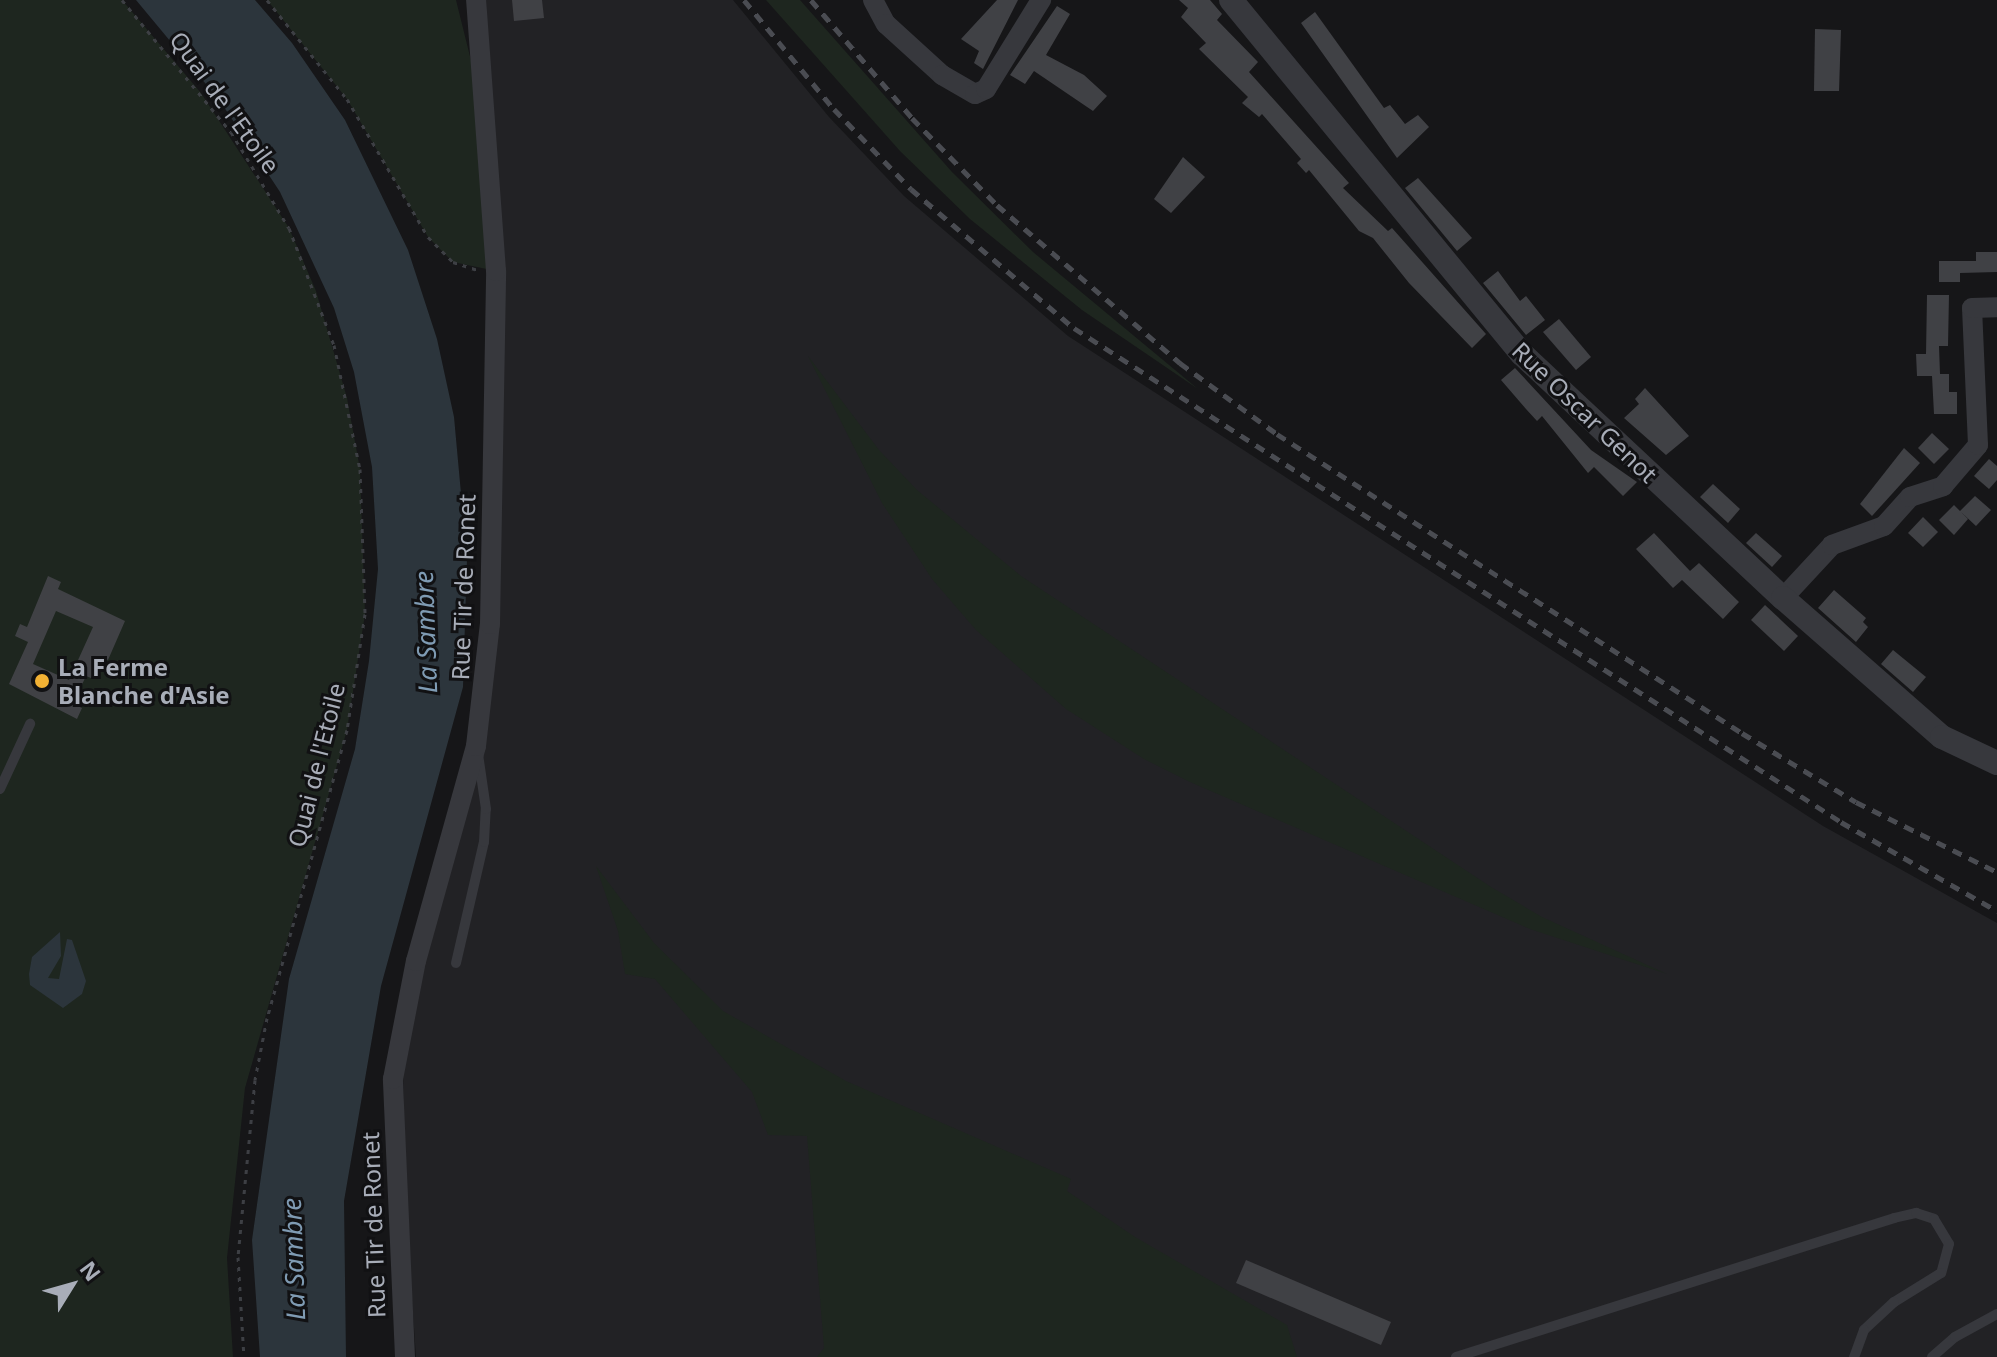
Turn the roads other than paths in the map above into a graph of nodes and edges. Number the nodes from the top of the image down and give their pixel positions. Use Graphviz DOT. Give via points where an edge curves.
graph roads {
  1 [pos="476,0"];
  2 [pos="873,0"];
  3 [pos="1041,0"];
  4 [pos="1231,0"];
  5 [pos="1997,307"];
  6 [pos="1783,598"];
  7 [pos="30,724"];
  8 [pos="476,746"];
  9 [pos="1997,763"];
  10 [pos="0,789"];
  11 [pos="456,963"];
  12 [pos="1997,1314"];
  13 [pos="1853,1355"];
  14 [pos="405,1357"];
  15 [pos="1456,1357"];
  16 [pos="1932,1357"];
  1 -- 8 [label="street, Rue Tir de Ronet" via="496,271 490,624"];
  2 -- 3 [label="street" via="897,34 942,75 975,94 986,89"];
  4 -- 6 [label="street, Rue Oscar Genot" via="1522,354"];
  5 -- 6 [label="street" via="1972,308 1978,445 1943,486 1910,497 1884,526 1832,545"];
  6 -- 9 [label="street, Rue Oscar Genot" via="1942,737"];
  7 -- 10 [label="lane"];
  8 -- 11 [label="lane" via="486,809 484,842"];
  8 -- 14 [label="street, Rue Tir de Ronet" via="416,961 393,1079"];
  12 -- 16 [label="lane"];
  13 -- 15 [label="lane" via="1864,1330 1894,1302 1941,1273 1949,1244 1934,1219 1916,1213 1894,1218"];
}
